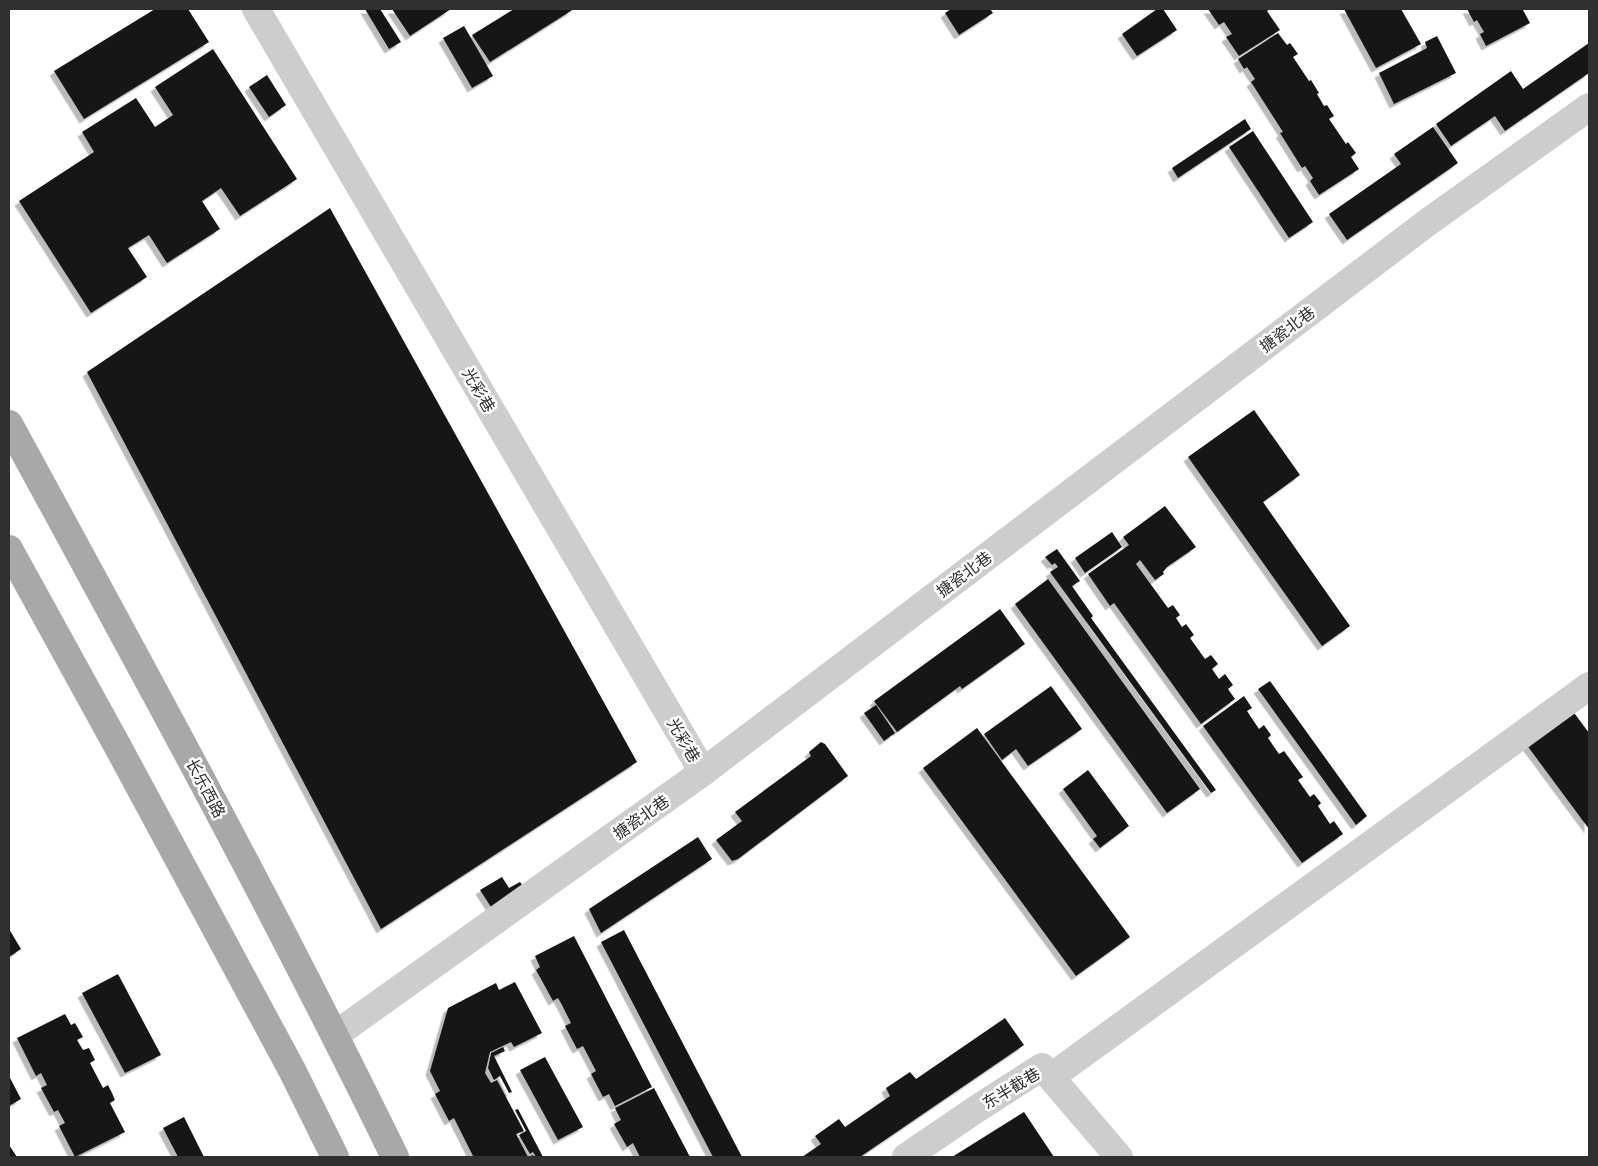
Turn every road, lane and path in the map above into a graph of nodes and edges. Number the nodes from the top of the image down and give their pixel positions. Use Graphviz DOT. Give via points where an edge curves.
graph roads {
  1 [pos="256,9"];
  2 [pos="1589,107"];
  3 [pos="9,424"];
  4 [pos="9,549"];
  5 [pos="1589,686"];
  6 [pos="703,772"];
  7 [pos="335,1034"];
  8 [pos="1052,1077"];
  9 [pos="336,1157"];
  10 [pos="395,1157"];
  11 [pos="906,1157"];
  12 [pos="1120,1157"];
  1 -- 6 [label="street, 光彩巷"];
  2 -- 6 [label="street, 搪瓷北巷" via="1428,222"];
  3 -- 7 [label="main road, 长乐西路"];
  4 -- 9 [label="main road"];
  5 -- 8 [label="street"];
  6 -- 7 [label="street, 搪瓷北巷"];
  7 -- 10 [label="main road, 长乐西路"];
  8 -- 11 [label="street, 东半截巷" via="1042,1066"];
  8 -- 12 [label="street, 东半截巷"];
}
